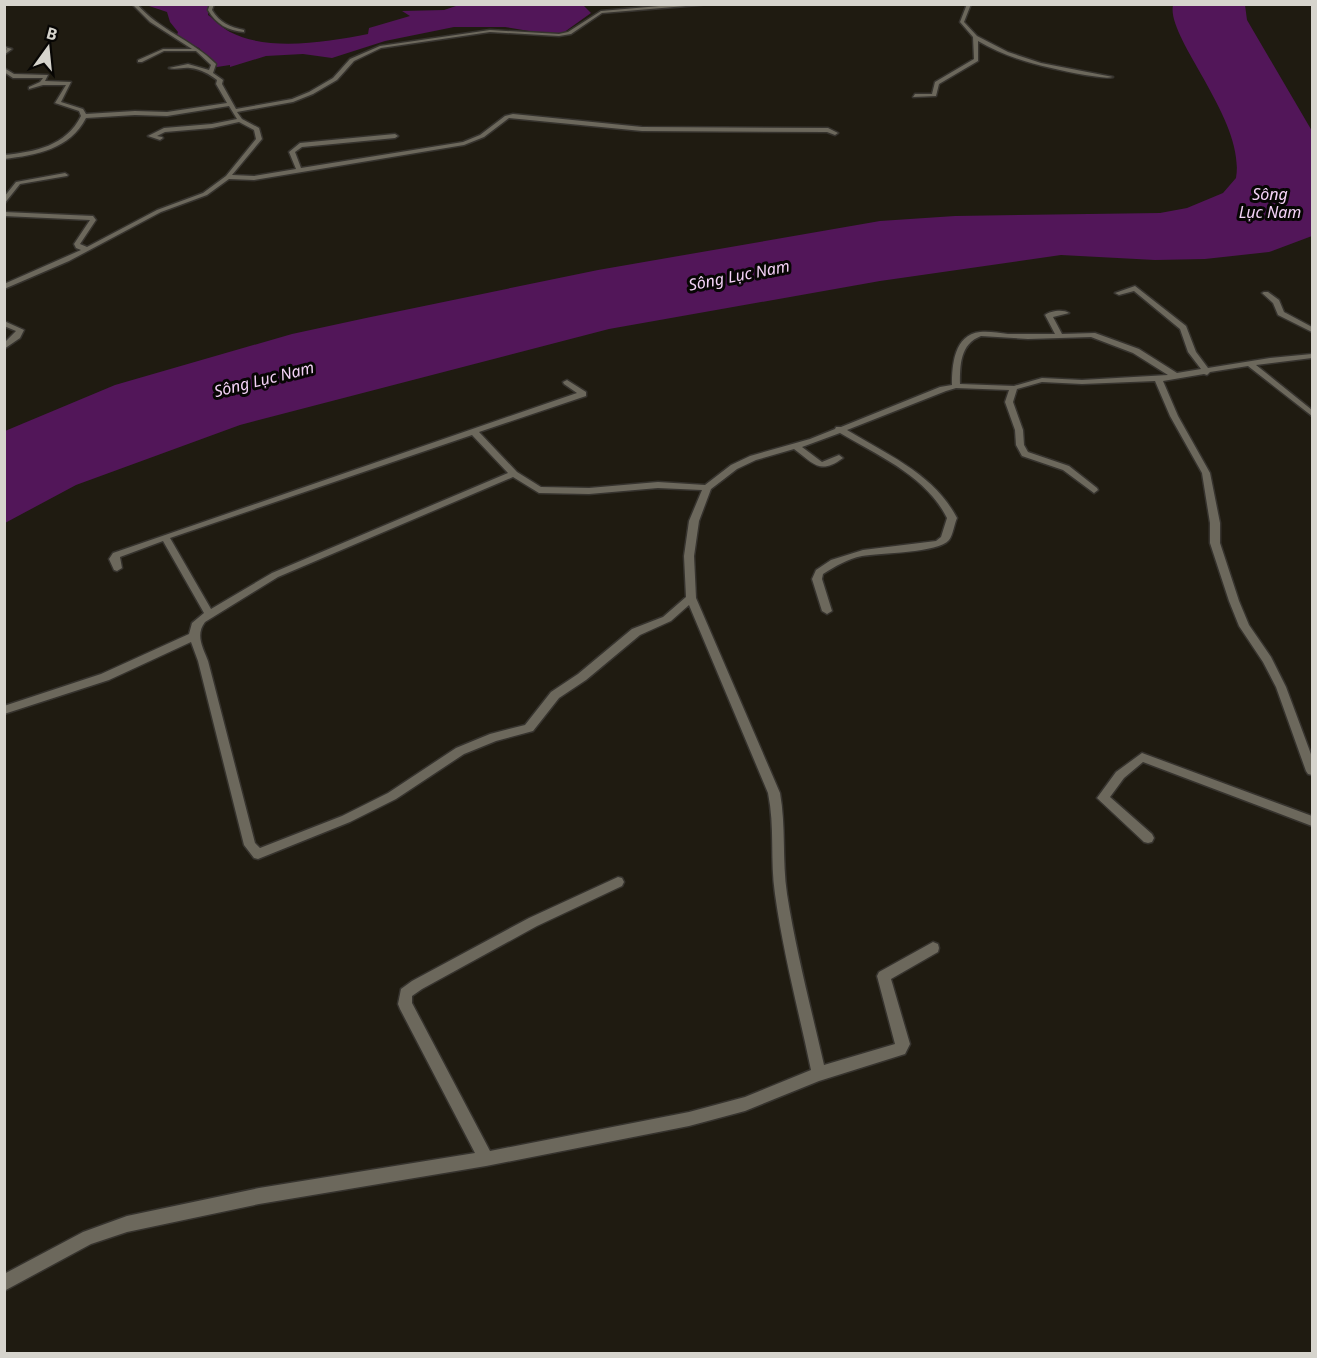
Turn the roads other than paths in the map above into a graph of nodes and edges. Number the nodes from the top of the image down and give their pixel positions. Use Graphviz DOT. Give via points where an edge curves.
graph roads {
  1 [pos="134,4"];
  2 [pos="212,4"];
  3 [pos="708,4"];
  4 [pos="969,4"];
  5 [pos="242,31"];
  6 [pos="975,37"];
  7 [pos="199,51"];
  8 [pos="140,61"];
  9 [pos="172,68"];
  10 [pos="4,69"];
  11 [pos="210,72"];
  12 [pos="1110,76"];
  13 [pos="42,83"];
  14 [pos="31,88"];
  15 [pos="915,96"];
  16 [pos="231,104"];
  17 [pos="234,111"];
  18 [pos="84,116"];
  19 [pos="240,120"];
  20 [pos="835,133"];
  21 [pos="395,136"];
  22 [pos="160,138"];
  23 [pos="4,157"];
  24 [pos="299,170"];
  25 [pos="64,175"];
  26 [pos="228,177"];
  27 [pos="4,202"];
  28 [pos="4,214"];
  29 [pos="89,249"];
  30 [pos="4,288"];
  31 [pos="1119,292"];
  32 [pos="1266,293"];
  33 [pos="1065,313"];
  34 [pos="4,322"];
  35 [pos="1312,330"];
  36 [pos="1059,335"];
  37 [pos="4,347"];
  38 [pos="1312,356"];
  39 [pos="1250,364"];
  40 [pos="1207,372"];
  41 [pos="1177,377"];
  42 [pos="1158,379"];
  43 [pos="567,382"];
  44 [pos="956,386"];
  45 [pos="1014,387"];
  46 [pos="1312,414"];
  47 [pos="839,429"];
  48 [pos="475,433"];
  49 [pos="797,447"];
  50 [pos="839,458"];
  51 [pos="514,474"];
  52 [pos="707,488"];
  53 [pos="1094,490"];
  54 [pos="165,537"];
  55 [pos="117,568"];
  56 [pos="691,598"];
  57 [pos="827,611"];
  58 [pos="210,615"];
  59 [pos="194,636"];
  60 [pos="4,710"];
  61 [pos="1312,771"];
  62 [pos="1312,821"];
  63 [pos="1148,838"];
  64 [pos="618,882"];
  65 [pos="933,948"];
  66 [pos="819,1074"];
  67 [pos="486,1159"];
  68 [pos="4,1283"];
  1 -- 7 [label="street" via="175,38"];
  2 -- 5 [label="street" via="210,10 216,19 226,27"];
  3 -- 17 [label="street" via="601,12 569,33 559,35 490,31 380,47 352,60 335,79 302,97"];
  4 -- 6 [label="street" via="962,22"];
  6 -- 12 [label="street" via="993,48 1059,69"];
  6 -- 15 [label="street" via="974,61 938,83 934,95"];
  7 -- 8 [label="street" via="163,50"];
  7 -- 11 [label="street" via="214,65"];
  9 -- 11 [label="street" via="188,66"];
  10 -- 13 [label="street" via="13,76 46,76"];
  11 -- 16 [label="street" via="220,80"];
  13 -- 14 [label="street"];
  13 -- 18 [label="street" via="70,83 58,103 81,110"];
  16 -- 17 [label="street"];
  16 -- 18 [label="street" via="173,114"];
  17 -- 19 [label="street"];
  18 -- 23 [label="street" via="79,127 64,140 36,152"];
  19 -- 22 [label="street" via="164,130 151,136"];
  19 -- 26 [label="street" via="257,129 259,139"];
  20 -- 24 [label="street" via="642,129 510,117 464,143"];
  21 -- 24 [label="street" via="300,145 292,152"];
  24 -- 26 [label="street" via="254,178"];
  25 -- 27 [label="street" via="18,183"];
  26 -- 29 [label="street" via="205,194 159,211"];
  28 -- 29 [label="street" via="91,217 93,220 76,244"];
  29 -- 30 [label="street"];
  31 -- 40 [label="street" via="1137,289 1180,325 1192,352"];
  32 -- 35 [label="street" via="1281,313"];
  33 -- 36 [label="street" via="1049,315"];
  34 -- 37 [label="street" via="20,330"];
  36 -- 41 [label="street" via="1102,338 1148,357"];
  36 -- 44 [label="street" via="973,335 963,344 957,362"];
  38 -- 39 [label="street"];
  39 -- 40 [label="street"];
  39 -- 46 [label="street"];
  40 -- 41 [label="street"];
  41 -- 42 [label="street"];
  42 -- 45 [label="street" via="1042,380"];
  42 -- 61 [label="street" via="1206,473 1215,543 1233,601 1281,687"];
  43 -- 48 [label="street" via="582,394"];
  44 -- 45 [label="street"];
  44 -- 47 [label="street"];
  45 -- 53 [label="street" via="1009,402 1025,454 1066,468"];
  47 -- 49 [label="street"];
  47 -- 57 [label="street" via="929,487 952,518 945,539 939,543 868,550 827,566 817,579"];
  48 -- 51 [label="street"];
  48 -- 54 [label="street"];
  49 -- 50 [label="street" via="820,465"];
  49 -- 52 [label="street" via="753,458"];
  51 -- 52 [label="street" via="534,489 544,491 658,485"];
  51 -- 58 [label="street" via="275,575"];
  52 -- 56 [label="street" via="694,520 689,556"];
  54 -- 55 [label="street" via="116,555"];
  54 -- 58 [label="street"];
  56 -- 59 [label="street" via="667,619 636,632 555,695 530,728 494,737 460,752 392,796 258,854 250,845"];
  56 -- 66 [label="street" via="774,793 779,813 782,901"];
  58 -- 59 [label="street" via="198,623"];
  59 -- 60 [label="street" via="105,677"];
  62 -- 63 [label="street" via="1142,757 1120,775 1102,798"];
  64 -- 67 [label="street" via="533,922 406,993 405,1004"];
  65 -- 66 [label="street" via="884,976 903,1044 900,1049"];
  66 -- 67 [label="street" via="745,1104 689,1119"];
  67 -- 68 [label="street" via="259,1196 127,1224 80,1241"];
}
